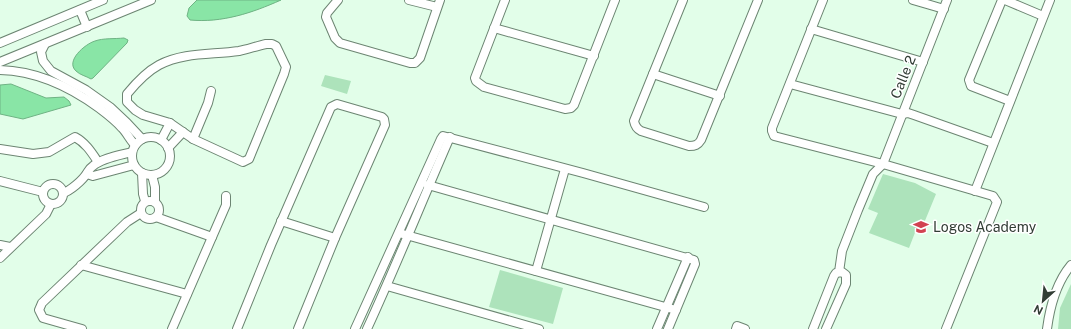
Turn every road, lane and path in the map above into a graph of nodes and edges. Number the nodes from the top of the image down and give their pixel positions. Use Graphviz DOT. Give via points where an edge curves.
graph roads {
  1 [pos="103,0"];
  2 [pos="151,0"];
  3 [pos="338,0"];
  4 [pos="409,0"];
  5 [pos="505,0"];
  6 [pos="615,0"];
  7 [pos="683,0"];
  8 [pos="758,0"];
  9 [pos="823,0"];
  10 [pos="913,0"];
  11 [pos="947,0"];
  12 [pos="1002,0"];
  13 [pos="1006,0"];
  14 [pos="1050,0"];
  15 [pos="439,4"];
  16 [pos="944,9"];
  17 [pos="80,10"];
  18 [pos="1043,16"];
  19 [pos="87,26"];
  20 [pos="494,28"];
  21 [pos="811,29"];
  22 [pos="0,43"];
  23 [pos="45,44"];
  24 [pos="594,56"];
  25 [pos="0,62"];
  26 [pos="923,62"];
  27 [pos="0,70"];
  28 [pos="654,74"];
  29 [pos="790,84"];
  30 [pos="210,90"];
  31 [pos="720,96"];
  32 [pos="1010,101"];
  33 [pos="902,114"];
  34 [pos="170,123"];
  35 [pos="183,132"];
  36 [pos="450,137"];
  37 [pos="193,138"];
  38 [pos="142,139"];
  39 [pos="161,140"];
  40 [pos="993,143"];
  41 [pos="168,148"];
  42 [pos="0,149"];
  43 [pos="133,149"];
  44 [pos="98,162"];
  45 [pos="883,164"];
  46 [pos="134,165"];
  47 [pos="565,168"];
  48 [pos="142,173"];
  49 [pos="86,174"];
  50 [pos="152,175"];
  51 [pos="0,182"];
  52 [pos="428,185"];
  53 [pos="975,191"];
  54 [pos="43,192"];
  55 [pos="63,193"];
  56 [pos="226,196"];
  57 [pos="145,201"];
  58 [pos="155,202"];
  59 [pos="51,204"];
  60 [pos="704,207"];
  61 [pos="141,213"];
  62 [pos="156,217"];
  63 [pos="550,220"];
  64 [pos="281,221"];
  65 [pos="399,233"];
  66 [pos="408,236"];
  67 [pos="212,237"];
  68 [pos="336,238"];
  69 [pos="0,245"];
  70 [pos="10,247"];
  71 [pos="688,257"];
  72 [pos="0,258"];
  73 [pos="81,265"];
  74 [pos="1071,265"];
  75 [pos="536,271"];
  76 [pos="839,272"];
  77 [pos="830,284"];
  78 [pos="387,286"];
  79 [pos="843,290"];
  80 [pos="187,294"];
  81 [pos="667,307"];
  82 [pos="676,310"];
  83 [pos="522,327"];
  84 [pos="82,329"];
  85 [pos="172,329"];
  86 [pos="237,329"];
  87 [pos="298,329"];
  88 [pos="355,329"];
  89 [pos="367,329"];
  90 [pos="539,329"];
  91 [pos="657,329"];
  92 [pos="668,329"];
  93 [pos="736,329"];
  94 [pos="745,329"];
  95 [pos="813,329"];
  96 [pos="826,329"];
  97 [pos="946,329"];
  98 [pos="1047,329"];
  1 -- 17 [label="street"];
  2 -- 19 [label="street"];
  3 -- 15 [label="street" via="326,17 335,38 340,43 410,63 415,63 420,58"];
  4 -- 15 [label="street"];
  5 -- 20 [label="street"];
  6 -- 24 [label="street"];
  7 -- 28 [label="street"];
  8 -- 31 [label="street"];
  9 -- 21 [label="street"];
  10 -- 16 [label="street"];
  11 -- 16 [label="street, Calle 2"];
  12 -- 32 [label="street" via="969,80 972,86"];
  13 -- 18 [label="street"];
  14 -- 18 [label="street"];
  16 -- 26 [label="street, Calle 2"];
  17 -- 19 [label="street"];
  17 -- 22 [label="street"];
  18 -- 32 [label="street"];
  19 -- 23 [label="street"];
  20 -- 24 [label="street"];
  20 -- 24 [label="street" via="475,78 478,84 484,87 565,109 571,108"];
  21 -- 26 [label="street"];
  21 -- 29 [label="street"];
  23 -- 25 [label="street"];
  23 -- 38 [label="street" via="41,52 42,60 51,71 86,90 110,107"];
  26 -- 33 [label="street, Calle 2"];
  27 -- 43 [label="street" via="25,72 61,84 108,115 122,128"];
  28 -- 31 [label="street"];
  28 -- 31 [label="street" via="634,121 637,129 642,131 689,146 698,144"];
  29 -- 33 [label="street"];
  29 -- 45 [label="street" via="772,128 774,136"];
  30 -- 37 [label="street" via="208,103"];
  32 -- 40 [label="street"];
  33 -- 40 [label="street" via="908,113"];
  33 -- 45 [label="street, Calle 2"];
  34 -- 35 [label="street"];
  34 -- 37 [label="street" via="143,116 127,102 127,94 140,79 158,66 178,58 266,44 276,46 286,67 249,159 243,162"];
  34 -- 39 [label="street"];
  35 -- 37 [label="street"];
  35 -- 41 [label="street"];
  36 -- 47 [label="street"];
  36 -- 52 [label="street"];
  36 -- 65 [label="street" via="443,136 441,139"];
  38 -- 39 [label="street" via="152,137"];
  38 -- 43 [label="street"];
  39 -- 41 [label="street"];
  40 -- 53 [label="street"];
  41 -- 50 [label="street" via="168,166"];
  42 -- 44 [label="street" via="33,154 49,152 76,137"];
  43 -- 44 [label="street"];
  43 -- 46 [label="street"];
  44 -- 49 [label="street"];
  45 -- 53 [label="street"];
  45 -- 76 [label="street, Calle 2" via="873,174 858,210 842,251"];
  46 -- 48 [label="street"];
  46 -- 49 [label="street" via="93,176"];
  47 -- 60 [label="street"];
  47 -- 63 [label="street"];
  48 -- 50 [label="street"];
  48 -- 57 [label="street"];
  49 -- 55 [label="street" via="70,191"];
  50 -- 58 [label="street"];
  51 -- 54 [label="street"];
  52 -- 63 [label="street"];
  52 -- 66 [label="street"];
  53 -- 97 [label="street" via="993,196 997,202"];
  54 -- 55 [label="street" via="46,186 53,184"];
  54 -- 59 [label="street" via="45,201"];
  55 -- 59 [label="street" via="60,202"];
  56 -- 67 [label="street" via="226,205"];
  57 -- 58 [label="street"];
  57 -- 61 [label="street" via="141,206"];
  58 -- 62 [label="street" via="159,209"];
  59 -- 70 [label="street" via="46,214"];
  61 -- 62 [label="street" via="147,219"];
  61 -- 73 [label="street" via="127,222"];
  62 -- 67 [label="street"];
  63 -- 71 [label="street"];
  63 -- 75 [label="street"];
  64 -- 68 [label="street"];
  64 -- 68 [label="street" via="332,105 337,104 382,117 385,122 384,129"];
  64 -- 86 [label="street"];
  65 -- 66 [label="street"];
  65 -- 88 [label="street"];
  66 -- 75 [label="street"];
  66 -- 78 [label="street"];
  67 -- 80 [label="street"];
  68 -- 87 [label="street"];
  69 -- 70 [label="street"];
  70 -- 72 [label="street"];
  71 -- 81 [label="street"];
  71 -- 82 [label="street" via="694,260 695,264"];
  73 -- 80 [label="street"];
  73 -- 84 [label="street" via="42,303 39,310 43,318"];
  74 -- 98 [label="street" via="1054,296"];
  75 -- 81 [label="street"];
  76 -- 77 [label="street"];
  76 -- 79 [label="street" via="846,275"];
  77 -- 79 [label="street"];
  77 -- 95 [label="street"];
  78 -- 83 [label="street"];
  78 -- 89 [label="street"];
  79 -- 96 [label="street"];
  80 -- 85 [label="street"];
  81 -- 82 [label="street"];
  81 -- 91 [label="street"];
  82 -- 92 [label="street"];
  83 -- 90 [label="street"];
  93 -- 94 [label="street" via="737,326"];
}
